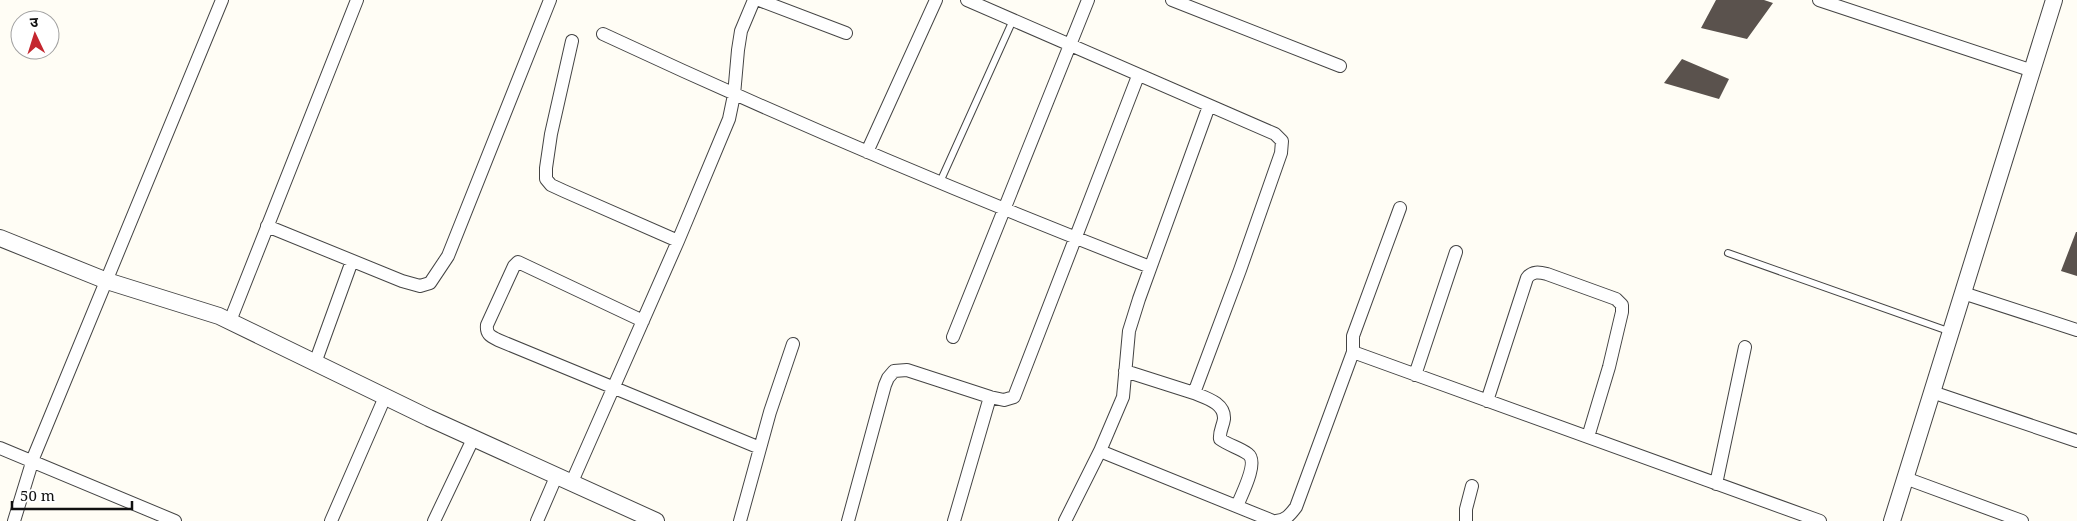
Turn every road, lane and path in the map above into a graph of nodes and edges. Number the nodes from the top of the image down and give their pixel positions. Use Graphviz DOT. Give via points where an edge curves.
graph roads {
  1 [pos="222,0"];
  2 [pos="357,0"];
  3 [pos="550,0"];
  4 [pos="754,0"];
  5 [pos="759,0"];
  6 [pos="936,0"];
  7 [pos="967,0"];
  8 [pos="1088,0"];
  9 [pos="1172,0"];
  10 [pos="1820,0"];
  11 [pos="2054,0"];
  12 [pos="1014,20"];
  13 [pos="846,32"];
  14 [pos="604,34"];
  15 [pos="572,41"];
  16 [pos="1070,45"];
  17 [pos="1340,66"];
  18 [pos="2033,71"];
  19 [pos="1138,76"];
  20 [pos="734,95"];
  21 [pos="1208,106"];
  22 [pos="867,152"];
  23 [pos="940,182"];
  24 [pos="1400,208"];
  25 [pos="1005,210"];
  26 [pos="267,226"];
  27 [pos="1074,237"];
  28 [pos="0,238"];
  29 [pos="678,241"];
  30 [pos="1456,252"];
  31 [pos="1728,253"];
  32 [pos="352,261"];
  33 [pos="1150,267"];
  34 [pos="107,281"];
  35 [pos="1963,293"];
  36 [pos="230,321"];
  37 [pos="643,321"];
  38 [pos="2077,330"];
  39 [pos="1951,332"];
  40 [pos="953,337"];
  41 [pos="793,344"];
  42 [pos="1745,348"];
  43 [pos="1352,352"];
  44 [pos="315,363"];
  45 [pos="1125,371"];
  46 [pos="1415,374"];
  47 [pos="614,387"];
  48 [pos="1932,392"];
  49 [pos="1194,393"];
  50 [pos="385,396"];
  51 [pos="990,397"];
  52 [pos="1487,401"];
  53 [pos="1588,437"];
  54 [pos="474,438"];
  55 [pos="2077,441"];
  56 [pos="0,448"];
  57 [pos="760,448"];
  58 [pos="1100,451"];
  59 [pos="33,460"];
  60 [pos="1905,478"];
  61 [pos="564,480"];
  62 [pos="1716,484"];
  63 [pos="1472,486"];
  64 [pos="1237,506"];
  65 [pos="14,521"];
  66 [pos="175,521"];
  67 [pos="331,521"];
  68 [pos="434,521"];
  69 [pos="537,521"];
  70 [pos="656,521"];
  71 [pos="740,521"];
  72 [pos="848,521"];
  73 [pos="954,521"];
  74 [pos="1065,521"];
  75 [pos="1275,521"];
  76 [pos="1466,521"];
  77 [pos="1820,521"];
  78 [pos="1892,521"];
  79 [pos="2022,521"];
  1 -- 34 [label="street"];
  2 -- 26 [label="street"];
  3 -- 32 [label="street" via="448,256 430,284 420,286 402,281"];
  4 -- 20 [label="street" via="738,50"];
  5 -- 13 [label="street"];
  6 -- 22 [label="street"];
  7 -- 12 [label="street"];
  8 -- 16 [label="street"];
  9 -- 17 [label="street"];
  10 -- 18 [label="street"];
  11 -- 18 [label="street"];
  12 -- 16 [label="street"];
  12 -- 23 [label="lane"];
  14 -- 20 [label="street"];
  15 -- 29 [label="street" via="551,134 546,179 557,188"];
  16 -- 19 [label="street"];
  16 -- 25 [label="street"];
  18 -- 35 [label="street"];
  19 -- 21 [label="street"];
  19 -- 27 [label="street"];
  20 -- 22 [label="street"];
  20 -- 29 [label="street" via="729,119"];
  21 -- 33 [label="street"];
  21 -- 49 [label="street" via="1276,134 1282,146"];
  22 -- 23 [label="street"];
  23 -- 25 [label="street"];
  24 -- 43 [label="street" via="1353,336"];
  25 -- 27 [label="street"];
  25 -- 40 [label="street"];
  26 -- 32 [label="street"];
  26 -- 36 [label="street"];
  27 -- 33 [label="street"];
  27 -- 51 [label="street" via="1014,397 1004,400"];
  28 -- 34 [label="street"];
  29 -- 37 [label="street"];
  30 -- 46 [label="street"];
  31 -- 39 [label="lane"];
  32 -- 44 [label="street"];
  33 -- 45 [label="street" via="1129,331"];
  34 -- 36 [label="street"];
  34 -- 59 [label="street"];
  35 -- 38 [label="street"];
  35 -- 39 [label="street"];
  36 -- 44 [label="street"];
  37 -- 47 [label="street"];
  37 -- 47 [label="street" via="518,262 487,325 489,335"];
  39 -- 48 [label="street"];
  41 -- 57 [label="street"];
  42 -- 62 [label="street"];
  43 -- 46 [label="street"];
  43 -- 75 [label="street" via="1296,507 1282,521"];
  44 -- 50 [label="street"];
  45 -- 49 [label="street"];
  45 -- 58 [label="street" via="1123,397"];
  46 -- 52 [label="street"];
  47 -- 57 [label="street"];
  47 -- 61 [label="street"];
  48 -- 55 [label="street"];
  48 -- 60 [label="street"];
  49 -- 64 [label="street" via="1223,410 1220,439 1249,454 1252,460"];
  50 -- 54 [label="street"];
  50 -- 67 [label="street"];
  51 -- 72 [label="street" via="907,370 894,371 885,385"];
  51 -- 73 [label="street"];
  52 -- 53 [label="street"];
  52 -- 53 [label="street" via="1527,278 1538,272 1546,274 1616,299 1622,305 1609,367"];
  53 -- 62 [label="street"];
  54 -- 61 [label="street"];
  54 -- 68 [label="street"];
  56 -- 59 [label="street"];
  57 -- 71 [label="street"];
  58 -- 64 [label="street"];
  58 -- 74 [label="street"];
  59 -- 65 [label="street"];
  59 -- 66 [label="street"];
  60 -- 78 [label="street"];
  60 -- 79 [label="street"];
  61 -- 69 [label="street"];
  61 -- 70 [label="street"];
  62 -- 77 [label="street"];
  63 -- 76 [label="street"];
  64 -- 75 [label="street"];
}
